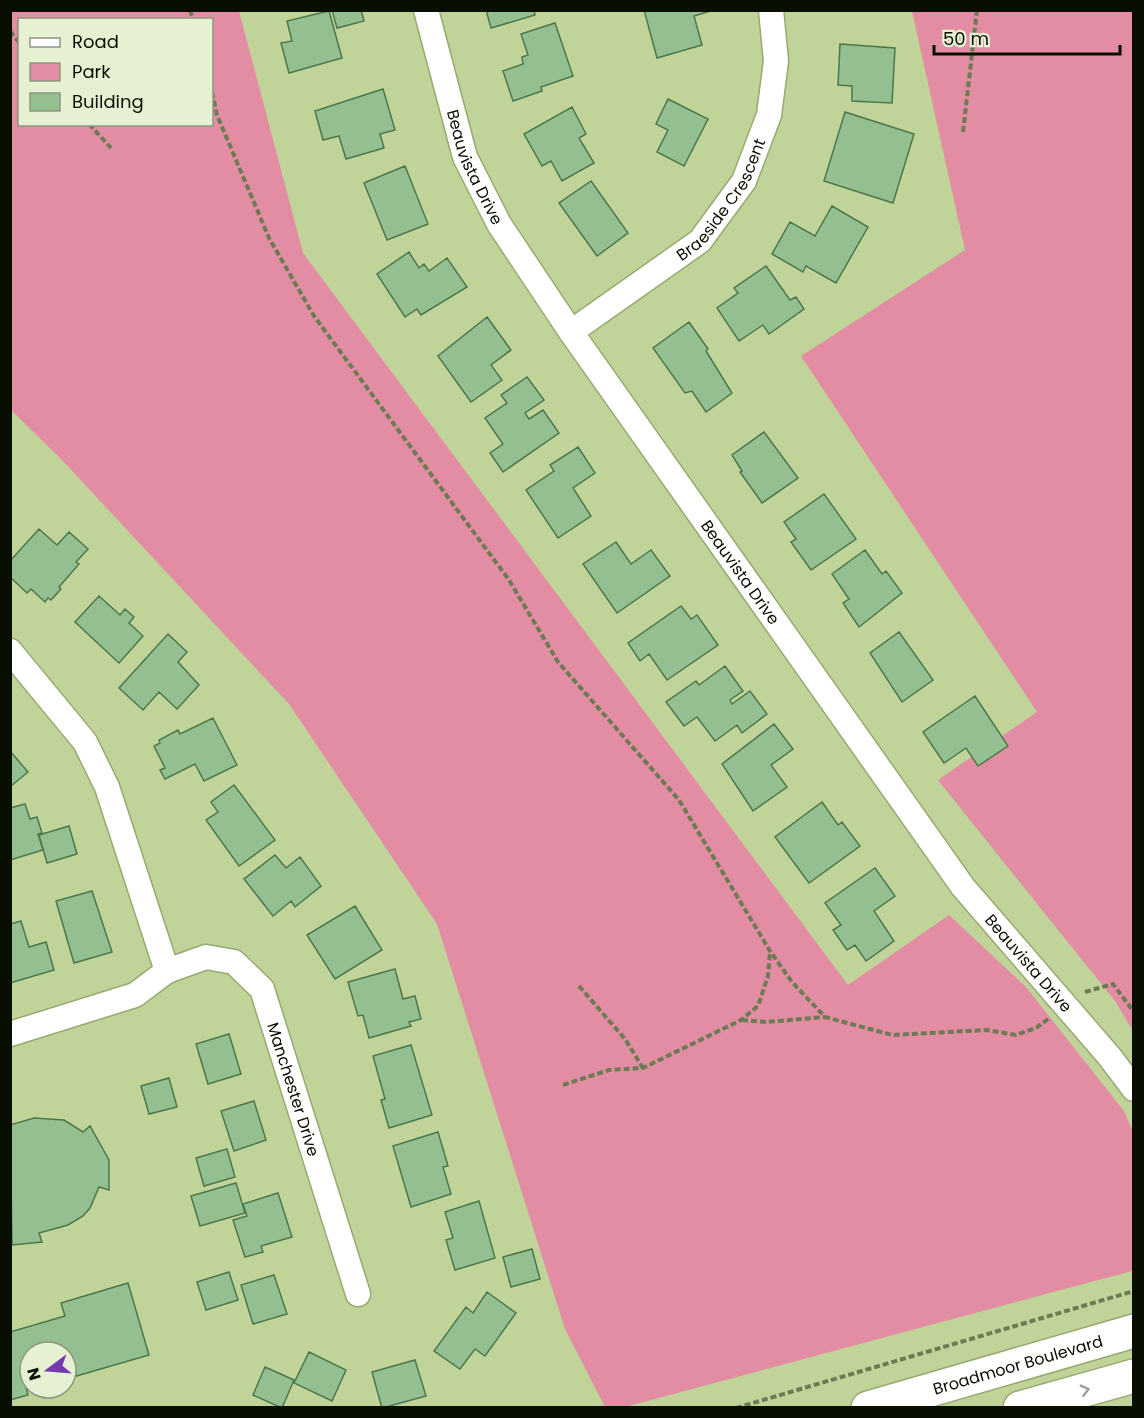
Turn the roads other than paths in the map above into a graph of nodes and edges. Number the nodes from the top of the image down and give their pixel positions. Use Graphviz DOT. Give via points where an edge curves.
graph roads {
  1 [pos="426,10"];
  2 [pos="771,10"];
  3 [pos="571,332"];
  4 [pos="10,651"];
  5 [pos="167,971"];
  6 [pos="10,1034"];
  7 [pos="1134,1089"];
  8 [pos="358,1294"];
  9 [pos="1134,1313"];
  10 [pos="1119,1336"];
  11 [pos="1134,1376"];
  12 [pos="868,1407"];
  13 [pos="1020,1407"];
  1 -- 3 [label="street, Beauvista Drive" via="465,157 477,184"];
  2 -- 3 [label="street, Braeside Crescent" via="776,62 769,115 744,181 699,241"];
  3 -- 7 [label="street, Beauvista Drive" via="963,887 1110,1056"];
  4 -- 5 [label="street" via="85,742 107,787"];
  5 -- 6 [label="street, Manchester Drive" via="135,995"];
  5 -- 8 [label="street, Manchester Drive" via="206,957 234,962 262,989"];
  9 -- 10 [label="main road"];
  10 -- 12 [label="main road, Broadmoor Boulevard"];
  13 -- 11 [label="main road, one-way"];
}
